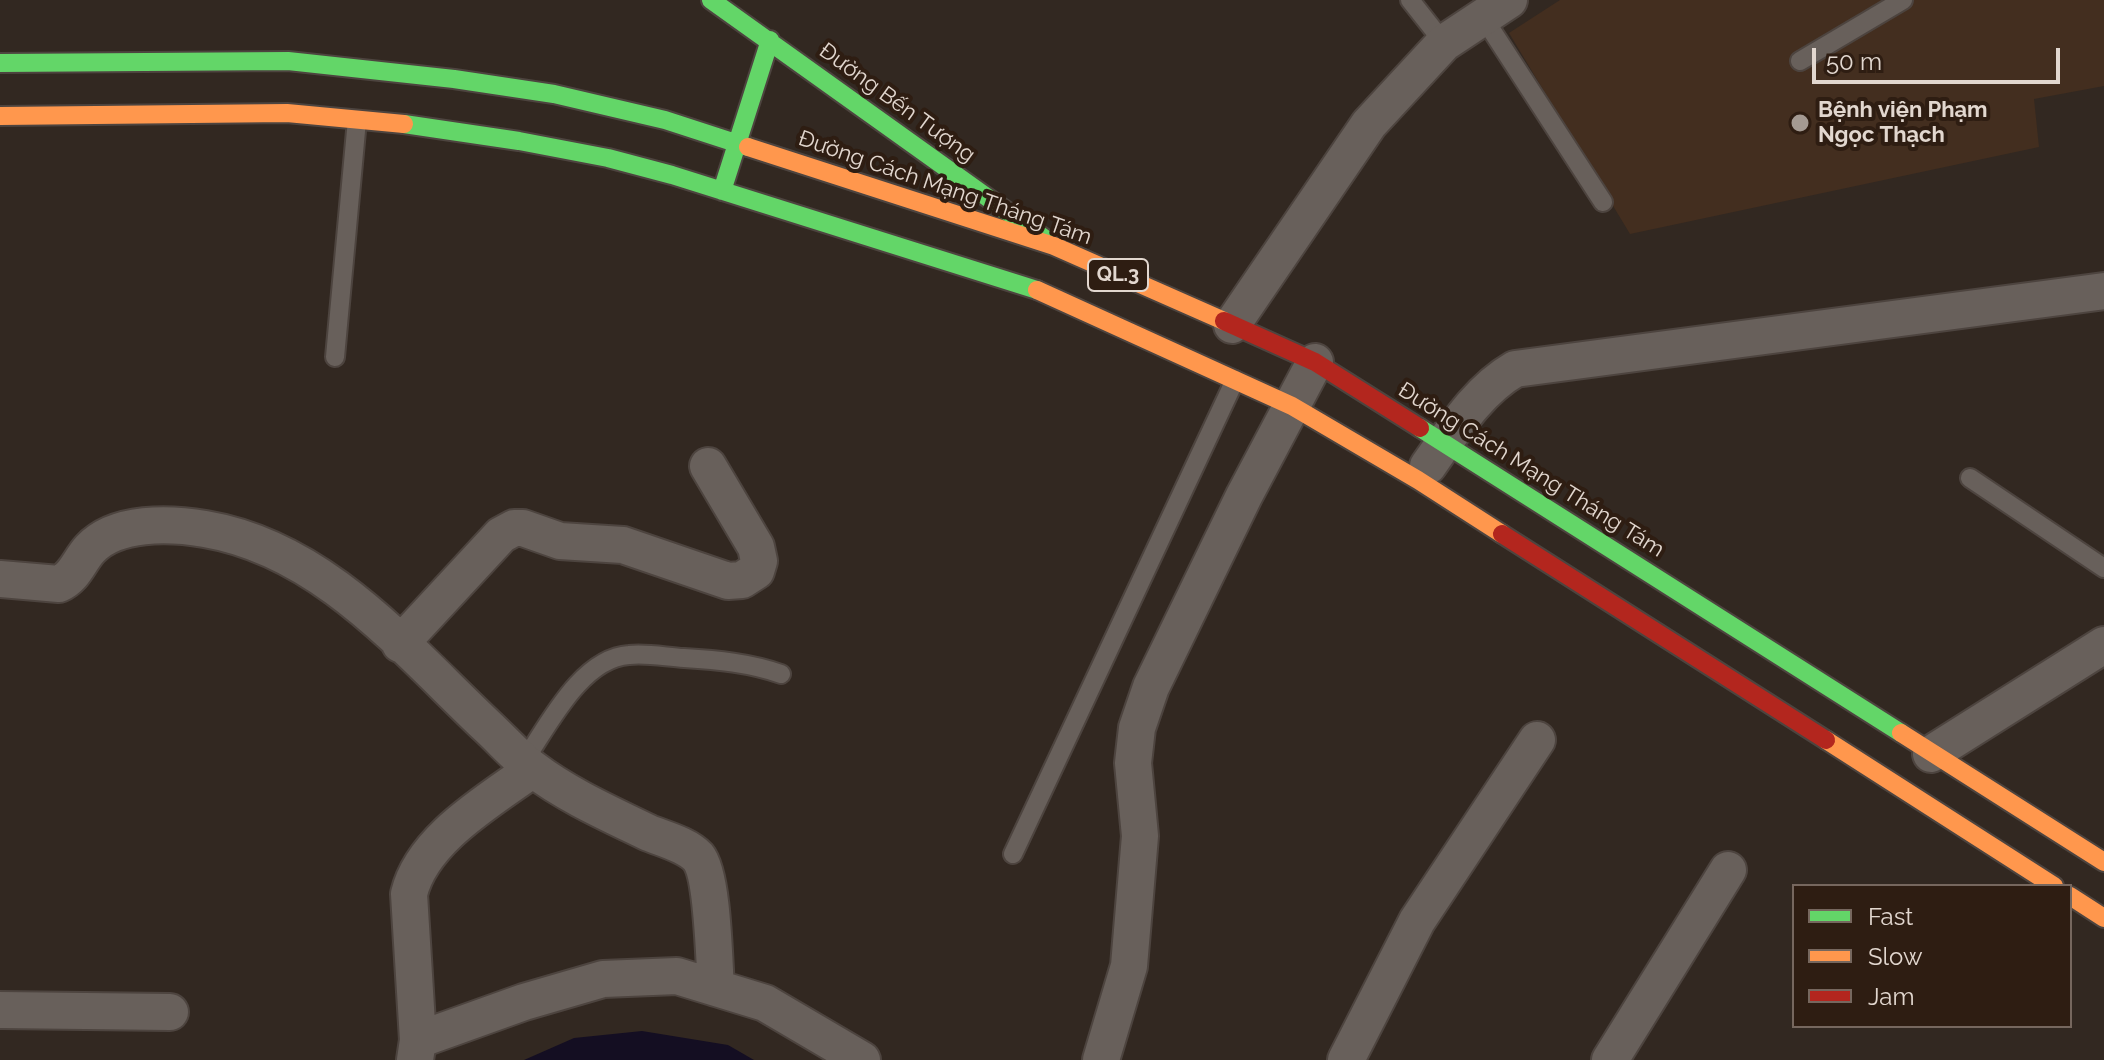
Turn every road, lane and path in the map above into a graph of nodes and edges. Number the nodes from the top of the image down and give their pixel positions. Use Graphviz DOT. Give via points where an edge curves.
graph roads {
  1 [pos="711,0"];
  2 [pos="1410,0"];
  3 [pos="1903,0"];
  4 [pos="1496,9"];
  5 [pos="770,40"];
  6 [pos="1444,43"];
  7 [pos="1800,61"];
  8 [pos="0,63"];
  9 [pos="0,116"];
  10 [pos="357,120"];
  11 [pos="736,143"];
  12 [pos="722,191"];
  13 [pos="1603,202"];
  14 [pos="1054,246"];
  15 [pos="2104,291"];
  16 [pos="1232,325"];
  17 [pos="335,357"];
  18 [pos="1315,362"];
  19 [pos="1235,380"];
  20 [pos="1292,406"];
  21 [pos="1445,443"];
  22 [pos="708,466"];
  23 [pos="1970,478"];
  24 [pos="1418,480"];
  25 [pos="2104,568"];
  26 [pos="0,579"];
  27 [pos="400,644"];
  28 [pos="2104,645"];
  29 [pos="781,674"];
  30 [pos="1537,740"];
  31 [pos="1931,754"];
  32 [pos="528,765"];
  33 [pos="1013,854"];
  34 [pos="2104,862"];
  35 [pos="1728,870"];
  36 [pos="2051,884"];
  37 [pos="2072,897"];
  38 [pos="2104,918"];
  39 [pos="716,988"];
  40 [pos="0,1010"];
  41 [pos="170,1012"];
  42 [pos="417,1050"];
  43 [pos="862,1060"];
  44 [pos="1101,1060"];
  45 [pos="1346,1060"];
  46 [pos="1610,1060"];
  1 -- 5 [label="main road, Đường Bến Tượng"];
  2 -- 6 [label="lane"];
  3 -- 7 [label="lane"];
  4 -- 6 [label="street"];
  4 -- 13 [label="lane"];
  5 -- 11 [label="main road"];
  5 -- 14 [label="main road, Đường Bến Tượng"];
  6 -- 16 [label="street" via="1369,124"];
  8 -- 11 [label="main road, Đường Cách Mạng Tháng Tám / QL.3" via="288,61 454,79 554,94"];
  9 -- 10 [label="main road, QL.3" via="287,113"];
  10 -- 12 [label="main road, QL.3" via="608,158"];
  10 -- 17 [label="lane"];
  11 -- 12 [label="main road"];
  11 -- 14 [label="main road, Đường Cách Mạng Tháng Tám / QL.3"];
  12 -- 19 [label="main road, QL.3" via="1042,292"];
  14 -- 16 [label="main road, Đường Cách Mạng Tháng Tám / QL.3"];
  15 -- 21 [label="street" via="1515,369 1481,395"];
  16 -- 18 [label="main road, Đường Cách Mạng Tháng Tám / QL.3"];
  18 -- 20 [label="street"];
  18 -- 21 [label="main road, Đường Cách Mạng Tháng Tám / QL.3"];
  19 -- 20 [label="main road, QL.3"];
  19 -- 33 [label="lane"];
  20 -- 24 [label="main road, QL.3"];
  20 -- 44 [label="street" via="1151,687 1137,728 1133,763 1140,836 1129,966"];
  21 -- 24 [label="street"];
  21 -- 31 [label="main road, Đường Cách Mạng Tháng Tám / QL.3"];
  22 -- 27 [label="street" via="756,547 759,561 749,577 728,581 623,545 560,541 514,528 501,535"];
  23 -- 25 [label="lane"];
  24 -- 36 [label="main road, QL.3"];
  26 -- 27 [label="street" via="59,584 97,541 112,533 139,526 203,529 291,557 333,585"];
  27 -- 32 [label="street"];
  28 -- 31 [label="street"];
  29 -- 32 [label="lane" via="716,659 626,655 600,665 570,691"];
  30 -- 45 [label="street" via="1417,921"];
  31 -- 34 [label="main road, Đường Cách Mạng Tháng Tám / QL.3"];
  32 -- 39 [label="street" via="699,858 706,877"];
  32 -- 42 [label="street" via="425,856 413,877 409,894"];
  35 -- 46 [label="street"];
  37 -- 38 [label="main road"];
  39 -- 42 [label="street" via="677,976 603,979 524,1002"];
  39 -- 43 [label="street" via="765,1003"];
  40 -- 41 [label="street"];
}
